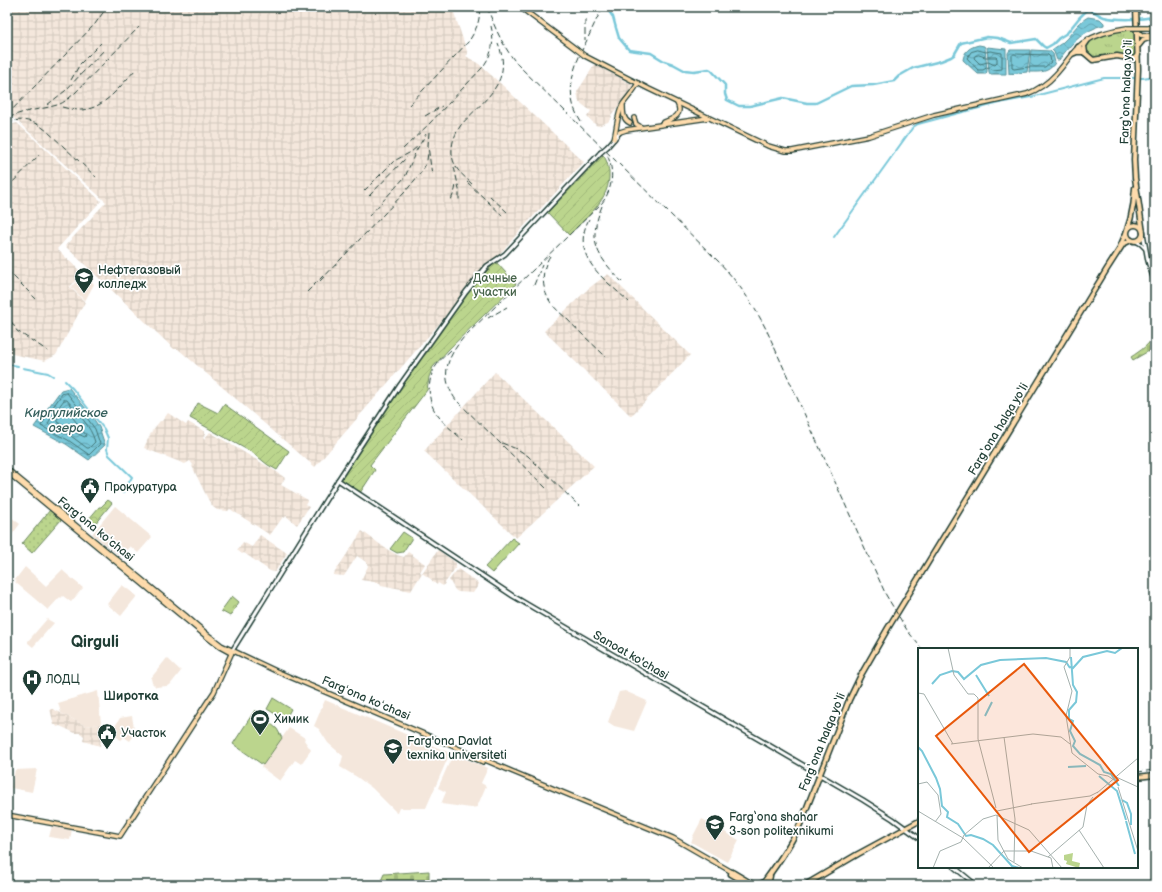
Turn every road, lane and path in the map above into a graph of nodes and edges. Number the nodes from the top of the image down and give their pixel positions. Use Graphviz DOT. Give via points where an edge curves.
graph roads {
  1 [pos="520,7"];
  2 [pos="1137,9"];
  3 [pos="1155,27"];
  4 [pos="1138,32"];
  5 [pos="1154,37"];
  6 [pos="1088,40"];
  7 [pos="1078,47"];
  8 [pos="1138,47"];
  9 [pos="1085,53"];
  10 [pos="1072,54"];
  11 [pos="1138,55"];
  12 [pos="1130,58"];
  13 [pos="1138,68"];
  14 [pos="638,84"];
  15 [pos="677,102"];
  16 [pos="623,105"];
  17 [pos="709,117"];
  18 [pos="634,118"];
  19 [pos="630,123"];
  20 [pos="657,125"];
  21 [pos="642,128"];
  22 [pos="620,132"];
  23 [pos="614,139"];
  24 [pos="1135,178"];
  25 [pos="1127,231"];
  26 [pos="1143,233"];
  27 [pos="1131,240"];
  28 [pos="1136,241"];
  29 [pos="1146,252"];
  30 [pos="1107,269"];
  31 [pos="1155,284"];
  32 [pos="7,469"];
  33 [pos="7,472"];
  34 [pos="338,480"];
  35 [pos="231,653"];
  36 [pos="166,764"];
  37 [pos="819,776"];
  38 [pos="1155,776"];
  39 [pos="1138,778"];
  40 [pos="7,815"];
  41 [pos="918,824"];
  42 [pos="907,829"];
  43 [pos="918,837"];
  44 [pos="774,868"];
  45 [pos="955,868"];
  46 [pos="731,873"];
  47 [pos="750,885"];
  48 [pos="754,885"];
  49 [pos="759,885"];
  50 [pos="768,885"];
  51 [pos="805,885"];
  52 [pos="810,885"];
  53 [pos="976,885"];
  1 -- 14 [label="main road, bridge" via="585,56"];
  2 -- 4 [label="highway, Farg‘ona halqa yo‘li"];
  3 -- 6 [label="main road, bridge" via="1127,28 1107,32"];
  4 -- 5 [label="highway"];
  4 -- 8 [label="highway, Farg‘ona halqa yo‘li"];
  5 -- 8 [label="highway" via="1143,40"];
  6 -- 7 [label="main road"];
  6 -- 9 [label="highway" via="1084,46"];
  7 -- 9 [label="highway"];
  7 -- 10 [label="main road"];
  8 -- 11 [label="highway, Farg‘ona halqa yo‘li"];
  9 -- 10 [label="highway"];
  9 -- 12 [label="highway" via="1094,60 1115,56"];
  10 -- 17 [label="main road" via="1049,81 1027,94 934,115 868,136 792,151 768,146"];
  11 -- 12 [label="highway" via="1134,59"];
  11 -- 13 [label="highway, Farg‘ona halqa yo‘li"];
  12 -- 13 [label="highway"];
  13 -- 24 [label="highway, Farg‘ona halqa yo‘li"];
  14 -- 15 [label="main road"];
  14 -- 16 [label="main road"];
  15 -- 17 [label="main road"];
  15 -- 20 [label="main road" via="680,109 677,115"];
  16 -- 19 [label="main road" via="624,117"];
  16 -- 23 [label="main road"];
  17 -- 20 [label="main road"];
  18 -- 21 [label="main road" via="636,124"];
  20 -- 21 [label="main road"];
  21 -- 22 [label="main road"];
  22 -- 23 [label="main road"];
  23 -- 34 [label="main road, bridge" via="505,254 488,266 466,292 400,385"];
  24 -- 25 [label="highway, Farg‘ona halqa yo‘li" via="1134,203"];
  24 -- 26 [label="highway, Farg‘ona halqa yo‘li"];
  25 -- 26 [label="highway" via="1134,225 1140,226"];
  25 -- 27 [label="highway" via="1127,236"];
  25 -- 30 [label="highway, Farg‘ona halqa yo‘li"];
  26 -- 28 [label="highway"];
  26 -- 29 [label="main road, Farg‘ona halqa yo‘li"];
  27 -- 28 [label="highway"];
  27 -- 30 [label="highway, Farg‘ona halqa yo‘li" via="1123,244"];
  28 -- 29 [label="main road"];
  29 -- 31 [label="main road, Farg‘ona halqa yo‘li"];
  30 -- 37 [label="highway, Farg‘ona halqa yo‘li" via="861,675"];
  32 -- 35 [label="main road, Fargʻona koʻchasi"];
  33 -- 35 [label="main road, Fargʻona koʻchasi" via="207,637"];
  34 -- 35 [label="main road"];
  34 -- 37 [label="main road, Sanoat ko'chasi" via="513,596"];
  35 -- 36 [label="main road" via="212,690"];
  35 -- 36 [label="main road" via="214,692"];
  35 -- 46 [label="main road, Fargʻona koʻchasi" via="275,674 673,838"];
  36 -- 40 [label="main road" via="120,835"];
  37 -- 42 [label="main road, Sanoat ko'chasi" via="881,811"];
  37 -- 44 [label="highway, Farg‘ona halqa yo‘li" via="798,830"];
  38 -- 39 [label="highway"];
  41 -- 42 [label="highway"];
  42 -- 43 [label="main road, Sanoat ko'chasi"];
  42 -- 51 [label="highway"];
  42 -- 52 [label="highway"];
  44 -- 49 [label="highway"];
  44 -- 50 [label="highway"];
  45 -- 53 [label="main road"];
  46 -- 47 [label="highway, Fargʻona koʻchasi"];
  46 -- 48 [label="highway, Fargʻona koʻchasi"];
}
